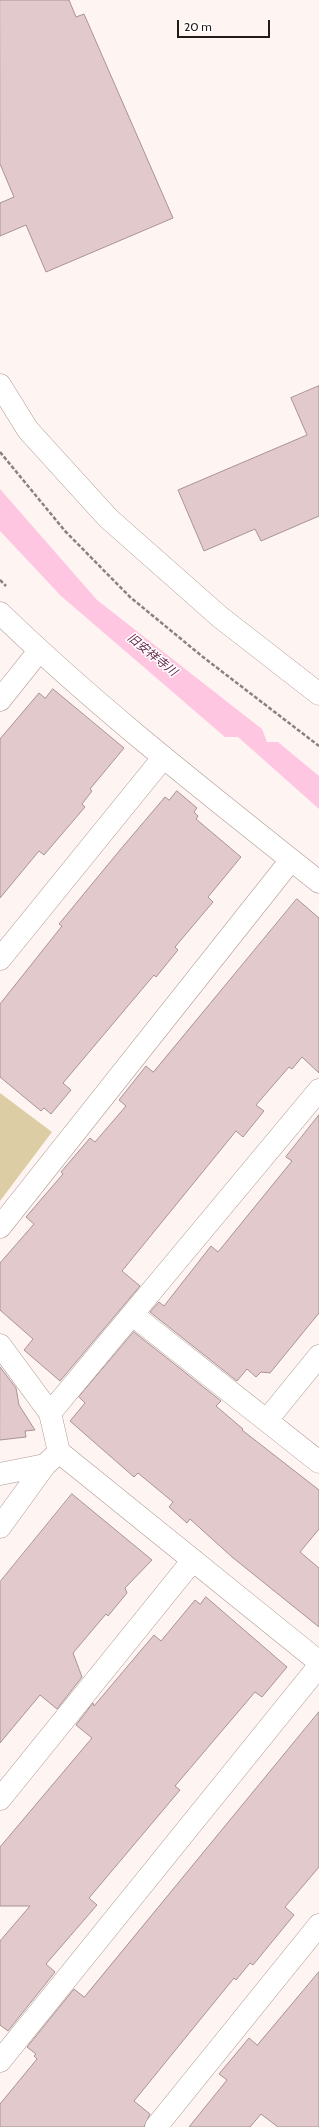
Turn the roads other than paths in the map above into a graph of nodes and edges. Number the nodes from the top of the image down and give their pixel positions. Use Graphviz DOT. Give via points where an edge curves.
graph roads {
  1 [pos="0,385"];
  2 [pos="0,613"];
  3 [pos="39,651"];
  4 [pos="319,694"];
  5 [pos="0,700"];
  6 [pos="163,758"];
  7 [pos="291,860"];
  8 [pos="319,882"];
  9 [pos="0,959"];
  10 [pos="319,1090"];
  11 [pos="0,1227"];
  12 [pos="133,1315"];
  13 [pos="0,1345"];
  14 [pos="319,1356"];
  15 [pos="50,1413"];
  16 [pos="267,1420"];
  17 [pos="52,1459"];
  18 [pos="319,1462"];
  19 [pos="0,1474"];
  20 [pos="0,1527"];
  21 [pos="193,1560"];
  22 [pos="319,1662"];
  23 [pos="319,1666"];
  24 [pos="0,1799"];
  25 [pos="319,1925"];
  26 [pos="0,2061"];
  27 [pos="156,2127"];
  1 -- 4 [label="street" via="28,430 108,518 220,617"];
  2 -- 3 [label="street"];
  3 -- 5 [label="street"];
  3 -- 6 [label="street"];
  6 -- 7 [label="street"];
  6 -- 9 [label="street"];
  7 -- 8 [label="street"];
  7 -- 11 [label="street"];
  10 -- 12 [label="street"];
  12 -- 15 [label="street"];
  12 -- 16 [label="street"];
  13 -- 15 [label="street"];
  14 -- 16 [label="street"];
  15 -- 17 [label="street"];
  16 -- 18 [label="street"];
  17 -- 19 [label="street"];
  17 -- 20 [label="street"];
  17 -- 21 [label="street"];
  21 -- 22 [label="street"];
  21 -- 24 [label="street"];
  23 -- 26 [label="street"];
  25 -- 27 [label="street"];
}
